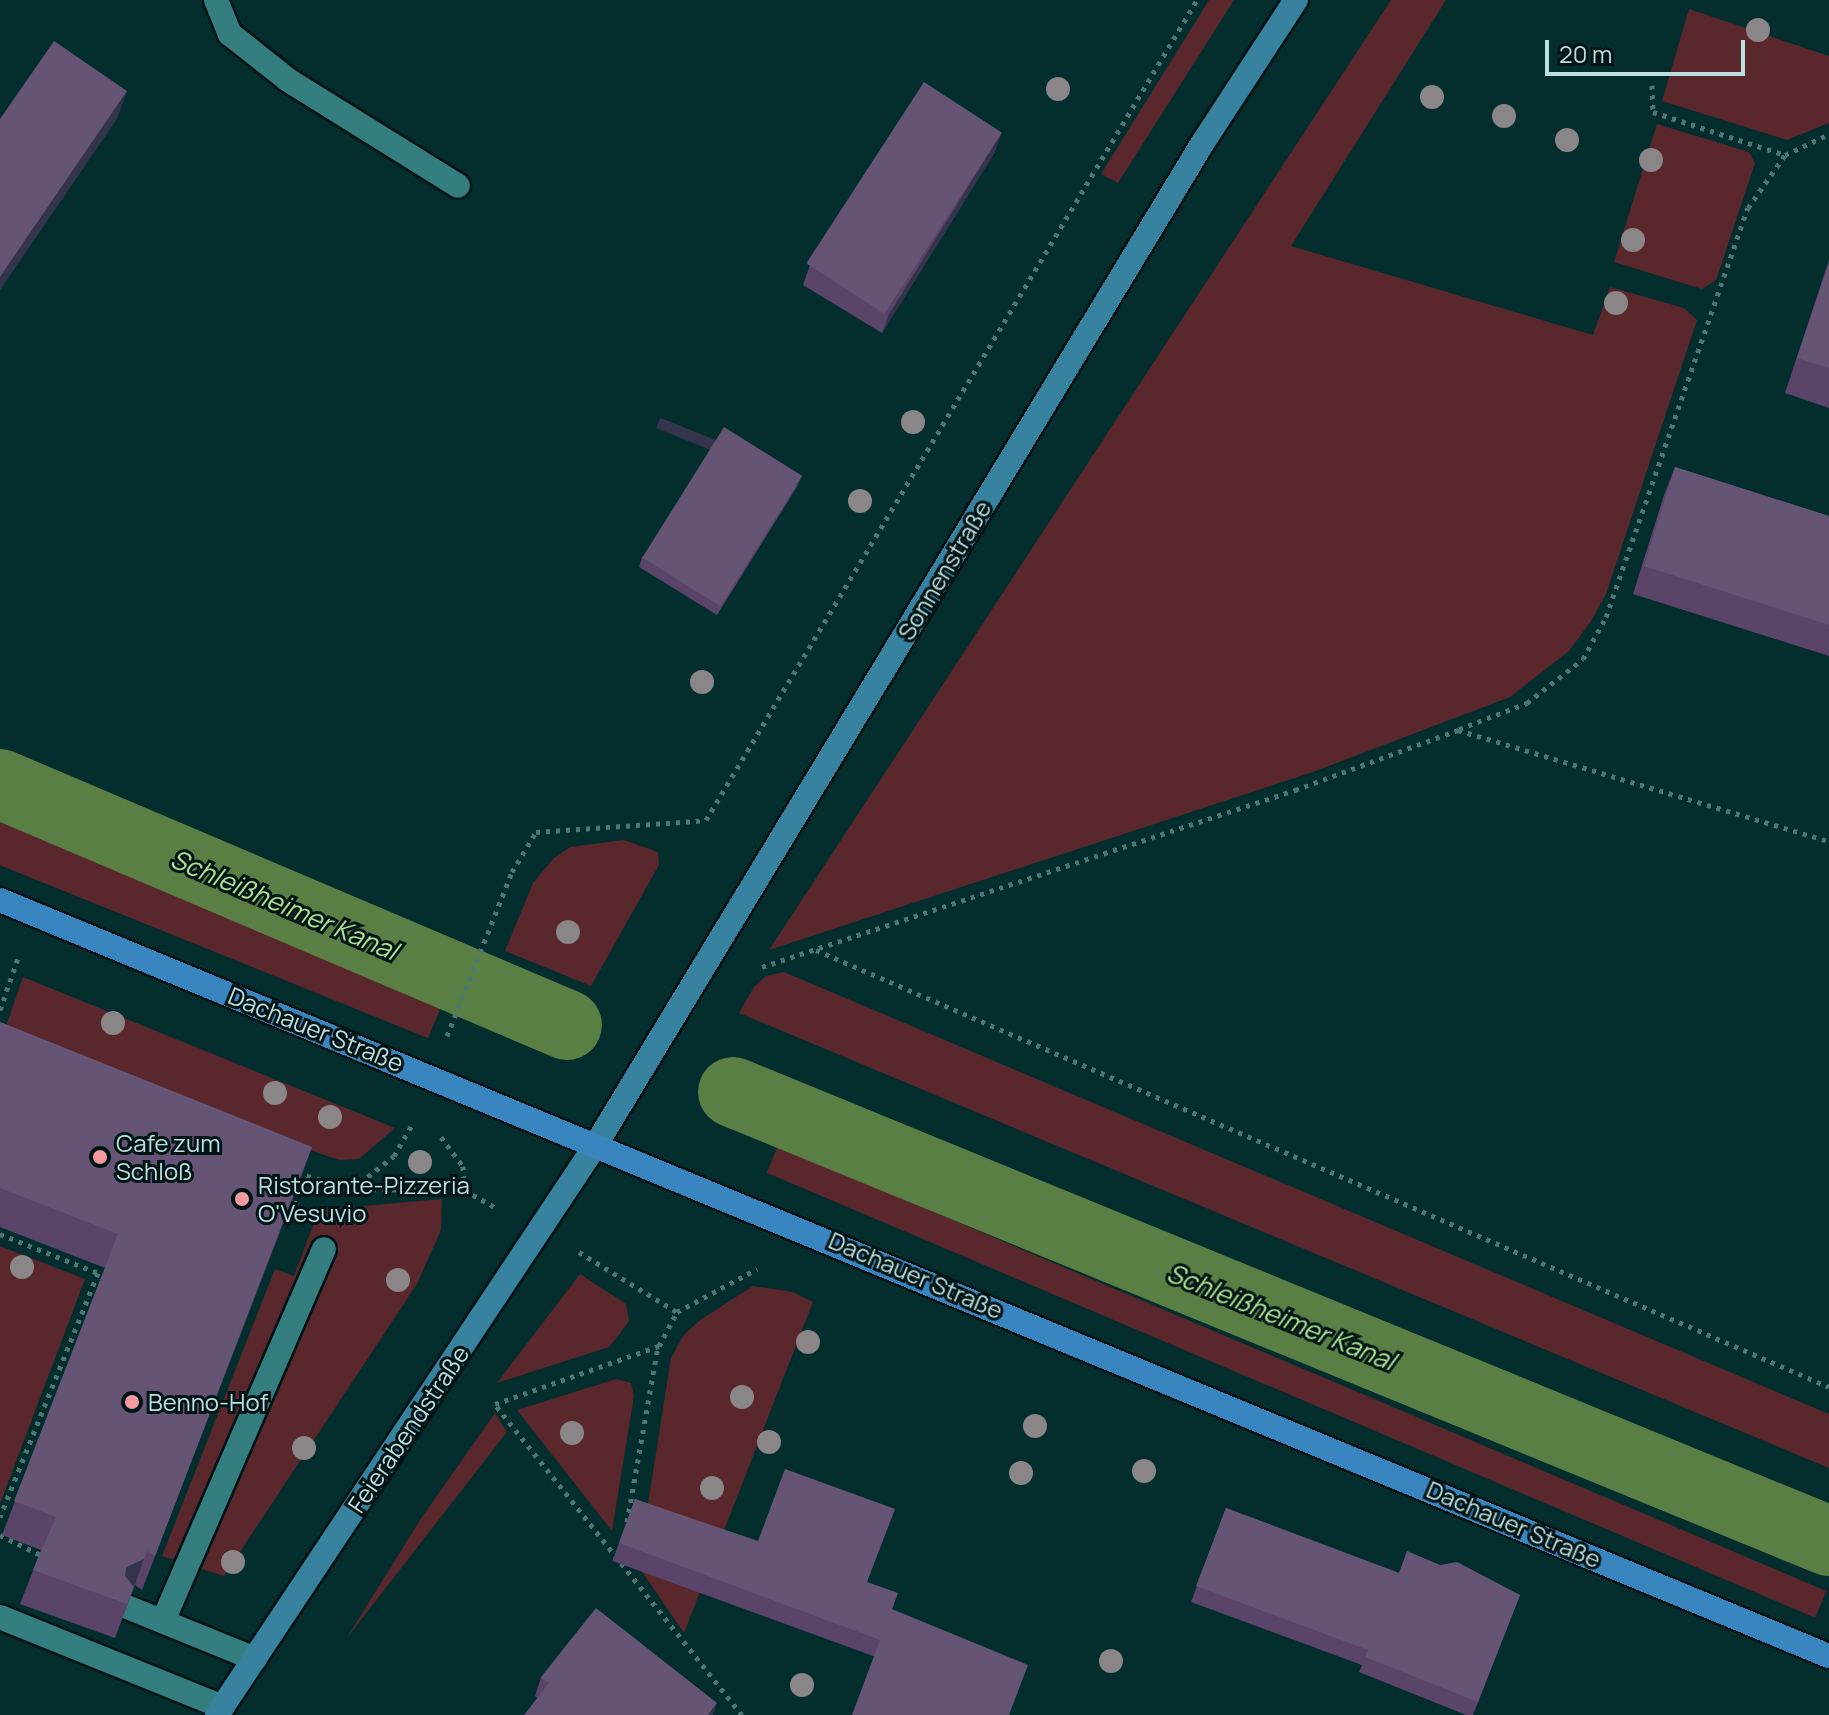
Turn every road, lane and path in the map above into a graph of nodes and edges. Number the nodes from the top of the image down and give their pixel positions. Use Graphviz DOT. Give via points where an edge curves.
graph roads {
  1 [pos="216,0"];
  2 [pos="1197,0"];
  3 [pos="1296,0"];
  4 [pos="1652,85"];
  5 [pos="1829,134"];
  6 [pos="1785,155"];
  7 [pos="458,186"];
  8 [pos="1458,730"];
  9 [pos="1829,841"];
  10 [pos="0,900"];
  11 [pos="815,950"];
  12 [pos="19,955"];
  13 [pos="747,971"];
  14 [pos="0,1010"];
  15 [pos="447,1036"];
  16 [pos="424,1126"];
  17 [pos="433,1131"];
  18 [pos="597,1143"];
  19 [pos="292,1171"];
  20 [pos="352,1189"];
  21 [pos="0,1234"];
  22 [pos="324,1249"];
  23 [pos="601,1264"];
  24 [pos="757,1269"];
  25 [pos="677,1312"];
  26 [pos="659,1346"];
  27 [pos="1829,1387"];
  28 [pos="0,1517"];
  29 [pos="626,1532"];
  30 [pos="0,1535"];
  31 [pos="623,1548"];
  32 [pos="54,1560"];
  33 [pos="620,1563"];
  34 [pos="127,1607"];
  35 [pos="0,1617"];
  36 [pos="163,1621"];
  37 [pos="1829,1656"];
  38 [pos="255,1659"];
  39 [pos="220,1711"];
  40 [pos="742,1715"];
  1 -- 7 [label="lane" via="230,34 288,80"];
  2 -- 15 [label="path" via="706,820 536,832 512,872"];
  3 -- 18 [label="main road, Sonnenstraße" via="1202,144"];
  4 -- 6 [label="path" via="1653,112"];
  5 -- 6 [label="path"];
  6 -- 8 [label="path" via="1748,208 1606,617 1583,659 1527,703"];
  8 -- 9 [label="path"];
  8 -- 11 [label="path" via="1295,790"];
  10 -- 18 [label="main road, Dachauer Straße"];
  11 -- 13 [label="path"];
  11 -- 27 [label="path"];
  12 -- 14 [label="path"];
  16 -- 20 [label="path" via="414,1121 394,1156"];
  17 -- 20 [label="path" via="451,1145 463,1166 464,1190"];
  18 -- 37 [label="main road, Dachauer Straße"];
  18 -- 38 [label="main road, Feierabendstraße"];
  19 -- 20 [label="path"];
  21 -- 28 [label="path" via="98,1273"];
  22 -- 36 [label="lane"];
  23 -- 25 [label="path"];
  24 -- 25 [label="path"];
  25 -- 26 [label="path"];
  26 -- 29 [label="path"];
  26 -- 33 [label="path" via="495,1404"];
  30 -- 32 [label="path"];
  31 -- 33 [label="path"];
  33 -- 40 [label="path"];
  34 -- 36 [label="lane"];
  35 -- 39 [label="lane"];
  36 -- 38 [label="lane"];
  38 -- 39 [label="main road, Feierabendstraße"];
}
